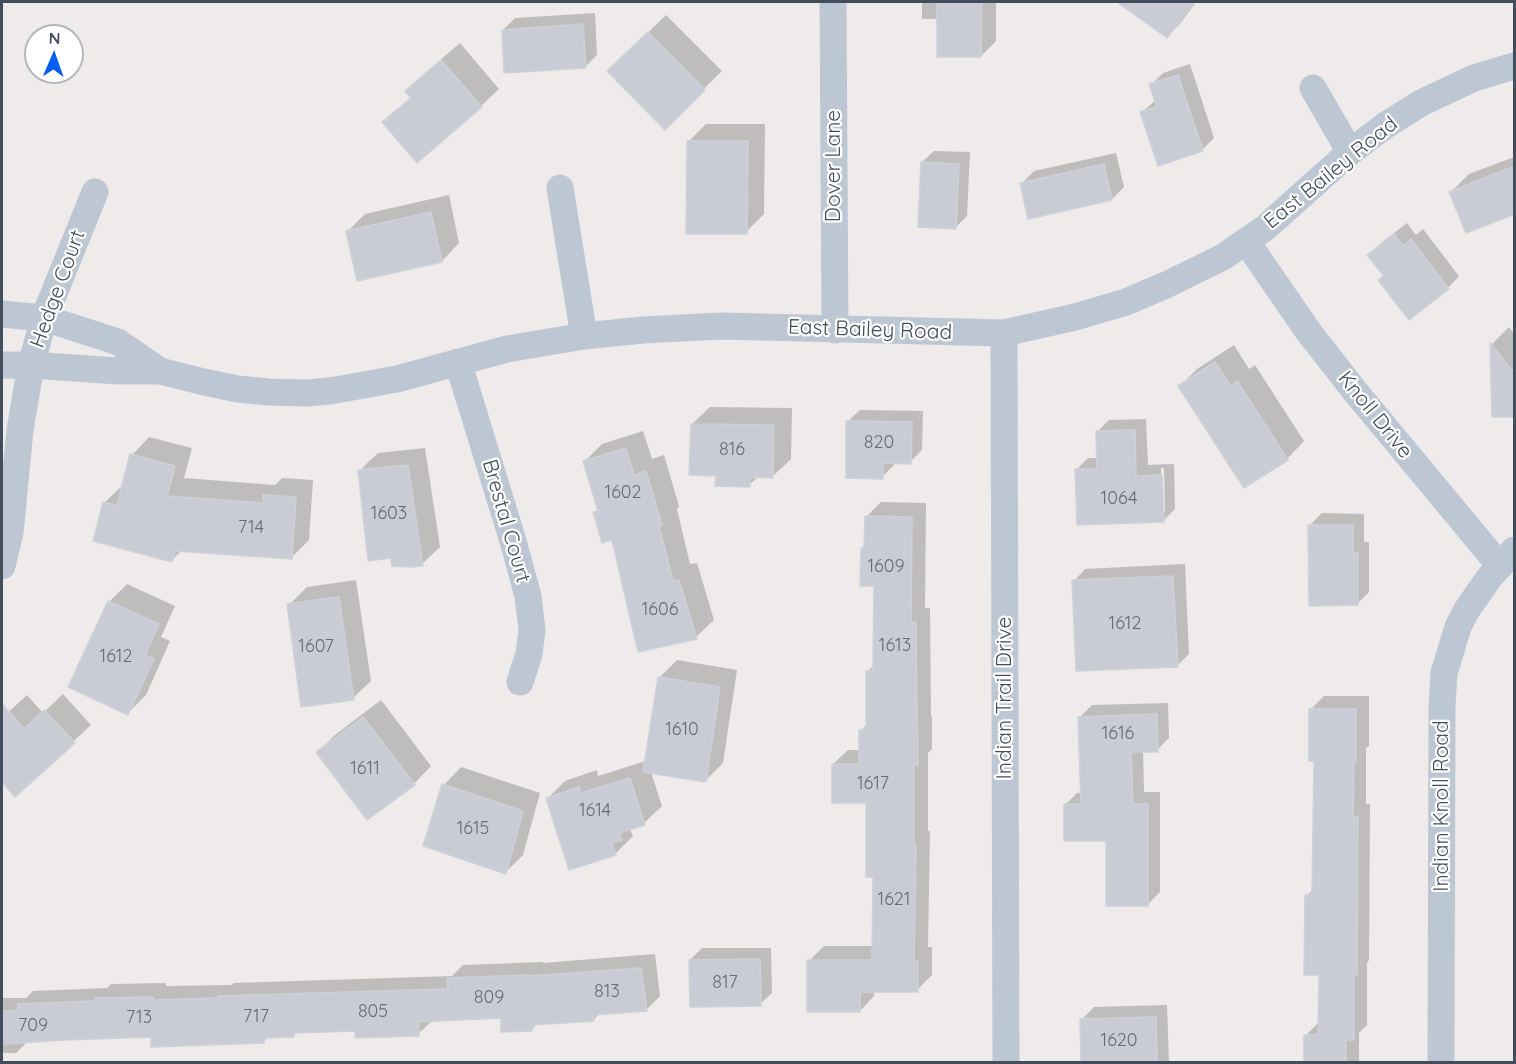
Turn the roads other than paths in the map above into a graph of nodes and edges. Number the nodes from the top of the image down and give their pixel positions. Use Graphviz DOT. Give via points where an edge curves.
graph roads {
  1 [pos="833,2"];
  2 [pos="1515,66"];
  3 [pos="1313,88"];
  4 [pos="1350,152"];
  5 [pos="560,188"];
  6 [pos="95,192"];
  7 [pos="1246,241"];
  8 [pos="2,314"];
  9 [pos="44,318"];
  10 [pos="836,330"];
  11 [pos="1004,333"];
  12 [pos="584,336"];
  13 [pos="458,362"];
  14 [pos="31,364"];
  15 [pos="2,365"];
  16 [pos="160,370"];
  17 [pos="1507,558"];
  18 [pos="2,566"];
  19 [pos="520,682"];
  20 [pos="1006,1062"];
  21 [pos="1441,1062"];
  1 -- 10 [label="street, Dover Lane"];
  2 -- 4 [label="street, East Bailey Road" via="1474,78 1421,103"];
  3 -- 4 [label="street"];
  4 -- 7 [label="street, East Bailey Road"];
  5 -- 12 [label="street"];
  6 -- 9 [label="street, Hedge Court"];
  7 -- 11 [label="street, East Bailey Road" via="1223,257 1126,302"];
  7 -- 17 [label="street, Knoll Drive" via="1347,382"];
  8 -- 9 [label="street, East Bailey Road"];
  9 -- 14 [label="street, Hedge Court"];
  9 -- 16 [label="street, East Bailey Road" via="118,342"];
  10 -- 11 [label="street, East Bailey Road"];
  10 -- 12 [label="street, East Bailey Road" via="722,326"];
  11 -- 20 [label="street, Indian Trail Drive"];
  12 -- 13 [label="street, East Bailey Road"];
  13 -- 16 [label="street, East Bailey Road" via="397,379 307,393 238,389"];
  13 -- 19 [label="street, Brestal Court" via="528,596 532,630"];
  14 -- 15 [label="street, East Bailey Road"];
  14 -- 16 [label="street, East Bailey Road"];
  14 -- 18 [label="street, Hedge Court" via="10,532"];
  17 -- 21 [label="street, Indian Knoll Road" via="1466,611 1444,673"];
}
